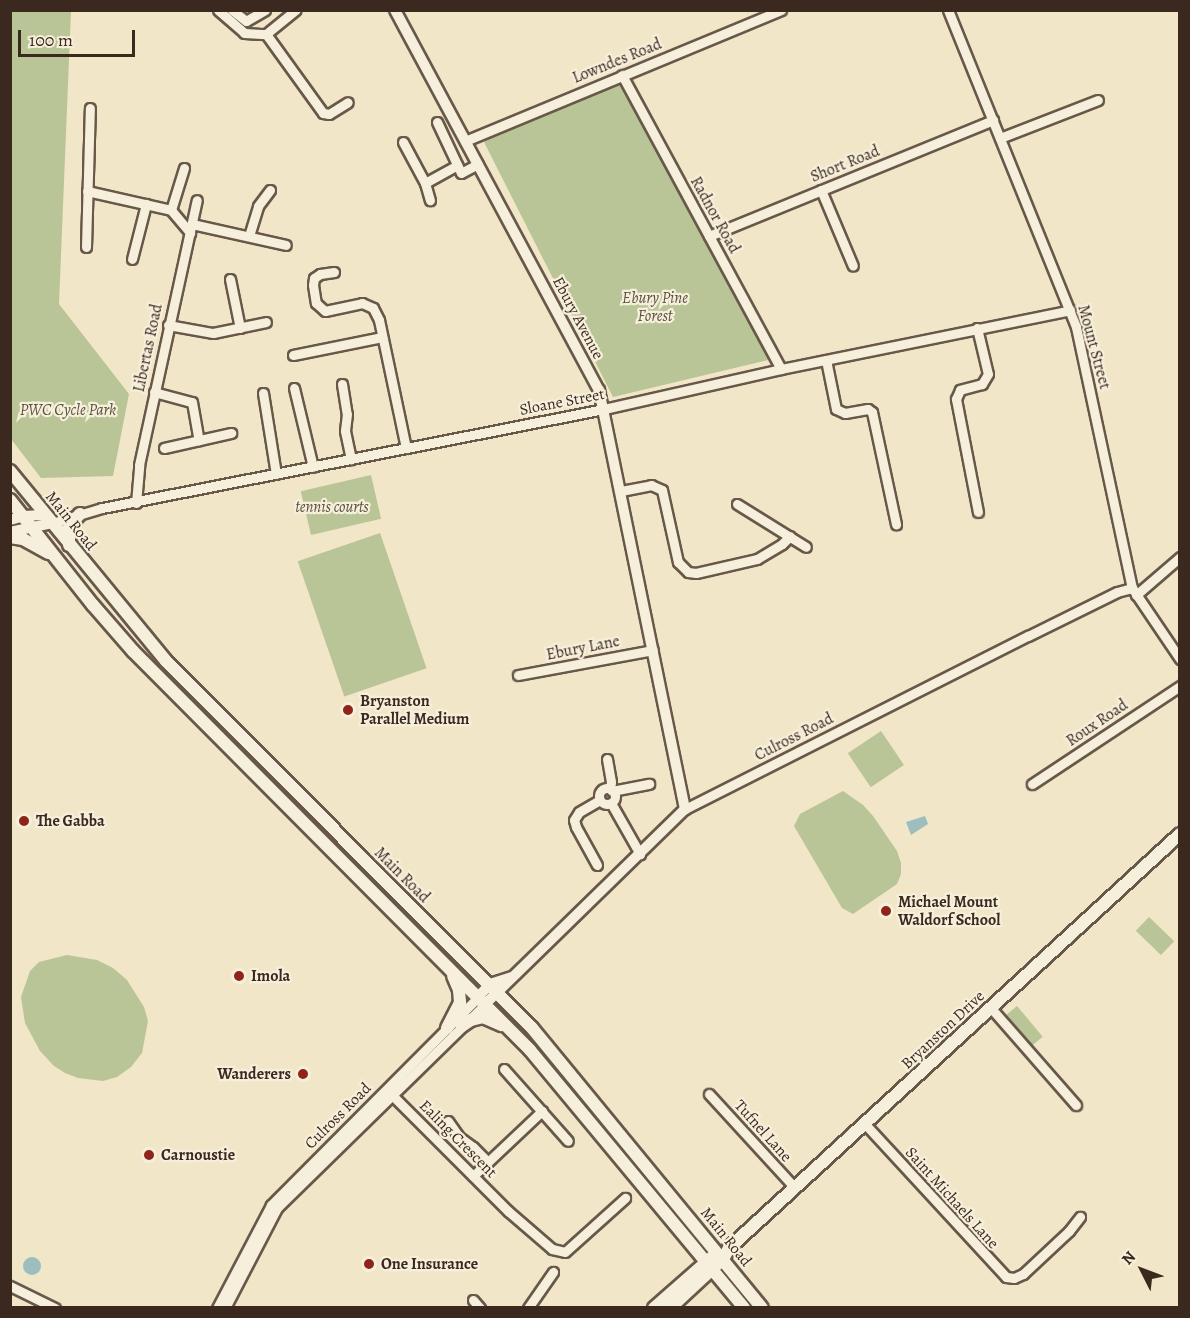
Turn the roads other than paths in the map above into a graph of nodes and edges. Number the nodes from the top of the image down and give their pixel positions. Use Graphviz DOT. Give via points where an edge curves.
graph roads {
  1 [pos="218,10"];
  2 [pos="232,10"];
  3 [pos="265,10"];
  4 [pos="296,10"];
  5 [pos="395,10"];
  6 [pos="781,10"];
  7 [pos="948,10"];
  8 [pos="266,34"];
  9 [pos="622,75"];
  10 [pos="1098,100"];
  11 [pos="348,102"];
  12 [pos="90,108"];
  13 [pos="993,120"];
  14 [pos="437,122"];
  15 [pos="1000,138"];
  16 [pos="465,141"];
  17 [pos="403,142"];
  18 [pos="478,164"];
  19 [pos="458,165"];
  20 [pos="184,168"];
  21 [pos="425,183"];
  22 [pos="270,190"];
  23 [pos="821,190"];
  24 [pos="87,191"];
  25 [pos="197,200"];
  26 [pos="430,200"];
  27 [pos="146,204"];
  28 [pos="171,210"];
  29 [pos="191,229"];
  30 [pos="249,236"];
  31 [pos="709,236"];
  32 [pos="86,246"];
  33 [pos="286,246"];
  34 [pos="132,259"];
  35 [pos="852,266"];
  36 [pos="334,272"];
  37 [pos="230,279"];
  38 [pos="1070,310"];
  39 [pos="266,322"];
  40 [pos="168,325"];
  41 [pos="240,328"];
  42 [pos="977,328"];
  43 [pos="382,337"];
  44 [pos="293,355"];
  45 [pos="826,360"];
  46 [pos="781,369"];
  47 [pos="342,384"];
  48 [pos="294,388"];
  49 [pos="154,392"];
  50 [pos="263,393"];
  51 [pos="604,409"];
  52 [pos="231,433"];
  53 [pos="199,440"];
  54 [pos="164,448"];
  55 [pos="406,448"];
  56 [pos="351,459"];
  57 [pos="313,467"];
  58 [pos="10,471"];
  59 [pos="276,474"];
  60 [pos="621,491"];
  61 [pos="10,500"];
  62 [pos="136,503"];
  63 [pos="737,504"];
  64 [pos="978,512"];
  65 [pos="80,514"];
  66 [pos="24,516"];
  67 [pos="52,519"];
  68 [pos="10,520"];
  69 [pos="896,524"];
  70 [pos="32,527"];
  71 [pos="10,534"];
  72 [pos="790,536"];
  73 [pos="69,545"];
  74 [pos="806,547"];
  75 [pos="54,557"];
  76 [pos="1179,557"];
  77 [pos="1134,591"];
  78 [pos="653,650"];
  79 [pos="1179,659"];
  80 [pos="518,675"];
  81 [pos="1179,686"];
  82 [pos="607,759"];
  83 [pos="649,784"];
  84 [pos="1032,784"];
  85 [pos="611,790"];
  86 [pos="600,800"];
  87 [pos="611,803"];
  88 [pos="685,809"];
  89 [pos="1179,834"];
  90 [pos="640,854"];
  91 [pos="597,865"];
  92 [pos="450,970"];
  93 [pos="494,988"];
  94 [pos="482,1000"];
  95 [pos="991,1008"];
  96 [pos="462,1026"];
  97 [pos="447,1028"];
  98 [pos="510,1030"];
  99 [pos="504,1069"];
  100 [pos="389,1092"];
  101 [pos="709,1094"];
  102 [pos="1076,1105"];
  103 [pos="542,1111"];
  104 [pos="448,1121"];
  105 [pos="865,1124"];
  106 [pos="568,1141"];
  107 [pos="488,1162"];
  108 [pos="472,1176"];
  109 [pos="795,1188"];
  110 [pos="625,1198"];
  111 [pos="1080,1217"];
  112 [pos="746,1232"];
  113 [pos="701,1233"];
  114 [pos="720,1256"];
  115 [pos="709,1265"];
  116 [pos="553,1272"];
  117 [pos="696,1284"];
  118 [pos="726,1286"];
  119 [pos="10,1287"];
  120 [pos="41,1308"];
  121 [pos="55,1308"];
  122 [pos="217,1308"];
  123 [pos="225,1308"];
  124 [pos="528,1308"];
  125 [pos="654,1308"];
  126 [pos="670,1308"];
  127 [pos="744,1308"];
  128 [pos="762,1308"];
  1 -- 8 [label="street" via="244,33"];
  2 -- 3 [label="street" via="246,21"];
  4 -- 8 [label="street"];
  5 -- 16 [label="street, Ebury Avenue"];
  6 -- 9 [label="street, Lowndes Road"];
  7 -- 13 [label="street, Mount Street"];
  8 -- 11 [label="street" via="323,113 329,114"];
  9 -- 16 [label="street, Lowndes Road"];
  9 -- 31 [label="street, Radnor Road"];
  10 -- 15 [label="street"];
  12 -- 24 [label="street"];
  13 -- 15 [label="street, Mount Street"];
  13 -- 23 [label="street, Short Road"];
  14 -- 19 [label="street"];
  15 -- 38 [label="street, Mount Street"];
  16 -- 18 [label="street, Ebury Avenue"];
  17 -- 21 [label="street"];
  18 -- 19 [label="street" via="463,174"];
  18 -- 51 [label="street, Ebury Avenue" via="596,382"];
  19 -- 21 [label="street"];
  20 -- 28 [label="street"];
  21 -- 26 [label="street"];
  22 -- 30 [label="street" via="257,210"];
  23 -- 31 [label="street, Short Road"];
  23 -- 35 [label="street"];
  24 -- 27 [label="street"];
  24 -- 32 [label="street"];
  25 -- 29 [label="street, Libertas Road"];
  27 -- 28 [label="street"];
  27 -- 34 [label="street"];
  28 -- 29 [label="street"];
  29 -- 30 [label="street"];
  29 -- 40 [label="street, Libertas Road"];
  30 -- 33 [label="street"];
  31 -- 46 [label="street, Radnor Road"];
  36 -- 43 [label="street" via="314,278 318,307 325,311 367,303 377,314"];
  37 -- 41 [label="street"];
  38 -- 42 [label="street, Sloane Street"];
  38 -- 77 [label="street, Mount Street"];
  39 -- 41 [label="street"];
  40 -- 41 [label="street" via="213,333"];
  40 -- 49 [label="street, Libertas Road"];
  42 -- 45 [label="street, Sloane Street"];
  42 -- 64 [label="street" via="988,374 982,384 960,390 956,399"];
  43 -- 44 [label="street"];
  43 -- 55 [label="street"];
  45 -- 46 [label="street, Sloane Street"];
  45 -- 69 [label="street" via="836,409 845,413 868,409 872,412"];
  46 -- 51 [label="street, Sloane Street"];
  47 -- 56 [label="street"];
  48 -- 57 [label="street"];
  49 -- 53 [label="street" via="192,402"];
  49 -- 62 [label="street, Libertas Road" via="139,465"];
  50 -- 59 [label="street"];
  51 -- 55 [label="street, Sloane Street"];
  51 -- 60 [label="street, Ebury Avenue"];
  52 -- 53 [label="street"];
  53 -- 54 [label="street"];
  55 -- 56 [label="street, Sloane Street"];
  56 -- 57 [label="street, Sloane Street"];
  57 -- 59 [label="street, Sloane Street"];
  58 -- 67 [label="main road, Main Road"];
  59 -- 62 [label="street, Sloane Street"];
  60 -- 72 [label="street" via="648,485 662,490 678,562 688,572 757,559"];
  60 -- 78 [label="street, Ebury Avenue"];
  61 -- 66 [label="main road, Main Road"];
  62 -- 65 [label="street, Sloane Street"];
  63 -- 72 [label="street"];
  65 -- 67 [label="street, Sloane Street"];
  65 -- 73 [label="main road" via="69,527"];
  66 -- 67 [label="street, Sloane Street"];
  66 -- 68 [label="street, Sloane Street"];
  66 -- 70 [label="main road, Main Road"];
  67 -- 70 [label="street, Sloane Street"];
  67 -- 73 [label="main road, Main Road"];
  70 -- 71 [label="street, Sloane Street"];
  70 -- 75 [label="main road, Main Road"];
  71 -- 75 [label="main road"];
  72 -- 74 [label="street"];
  73 -- 93 [label="main road, Main Road" via="187,683"];
  75 -- 92 [label="main road, Main Road" via="133,651"];
  76 -- 77 [label="street, Culross Road"];
  77 -- 79 [label="street, Mount Street"];
  77 -- 88 [label="street, Culross Road" via="1117,592"];
  78 -- 80 [label="street, Ebury Lane"];
  78 -- 88 [label="street, Ebury Avenue"];
  81 -- 84 [label="street, Roux Road"];
  82 -- 85 [label="street"];
  83 -- 85 [label="street"];
  85 -- 86 [label="street" via="601,791"];
  85 -- 87 [label="street"];
  86 -- 87 [label="street"];
  86 -- 91 [label="street" via="579,812 574,820"];
  87 -- 90 [label="street"];
  88 -- 90 [label="street, Culross Road"];
  89 -- 95 [label="main road, Bryanston Drive"];
  90 -- 93 [label="street, Culross Road" via="514,976"];
  92 -- 94 [label="main road, Main Road"];
  92 -- 97 [label="main road" via="458,985 460,1002"];
  93 -- 94 [label="street, Culross Road"];
  93 -- 113 [label="main road, Main Road" via="552,1050"];
  94 -- 96 [label="street, Culross Road"];
  94 -- 97 [label="street, Culross Road"];
  94 -- 98 [label="main road, Main Road"];
  95 -- 102 [label="street"];
  95 -- 105 [label="main road, Bryanston Drive"];
  96 -- 98 [label="main road" via="483,1017"];
  96 -- 100 [label="street, Culross Road"];
  97 -- 100 [label="street, Culross Road"];
  98 -- 115 [label="main road, Main Road"];
  99 -- 103 [label="street"];
  100 -- 108 [label="street, Ealing Crescent"];
  100 -- 122 [label="street, Culross Road" via="271,1205"];
  100 -- 123 [label="street, Culross Road" via="274,1213"];
  101 -- 109 [label="street, Tufnel Lane"];
  103 -- 106 [label="street"];
  103 -- 107 [label="street"];
  104 -- 107 [label="street" via="459,1137"];
  105 -- 109 [label="main road, Bryanston Drive"];
  105 -- 111 [label="street, Saint Michaels Lane" via="995,1268 1010,1279 1023,1274"];
  107 -- 108 [label="street"];
  108 -- 110 [label="street, Ealing Crescent" via="549,1247 565,1252"];
  109 -- 112 [label="main road, Bryanston Drive"];
  112 -- 113 [label="main road" via="726,1243"];
  112 -- 114 [label="main road, Bryanston Drive"];
  113 -- 114 [label="main road, Main Road"];
  114 -- 115 [label="main road, Bryanston Drive"];
  114 -- 128 [label="main road, Main Road"];
  115 -- 117 [label="main road, Bryanston Drive"];
  115 -- 118 [label="main road, Main Road"];
  115 -- 125 [label="main road, Bryanston Drive"];
  116 -- 124 [label="street"];
  117 -- 118 [label="main road" via="713,1282"];
  117 -- 126 [label="main road, Bryanston Drive"];
  118 -- 127 [label="main road, Main Road"];
  119 -- 120 [label="street"];
  119 -- 121 [label="street"];
}
